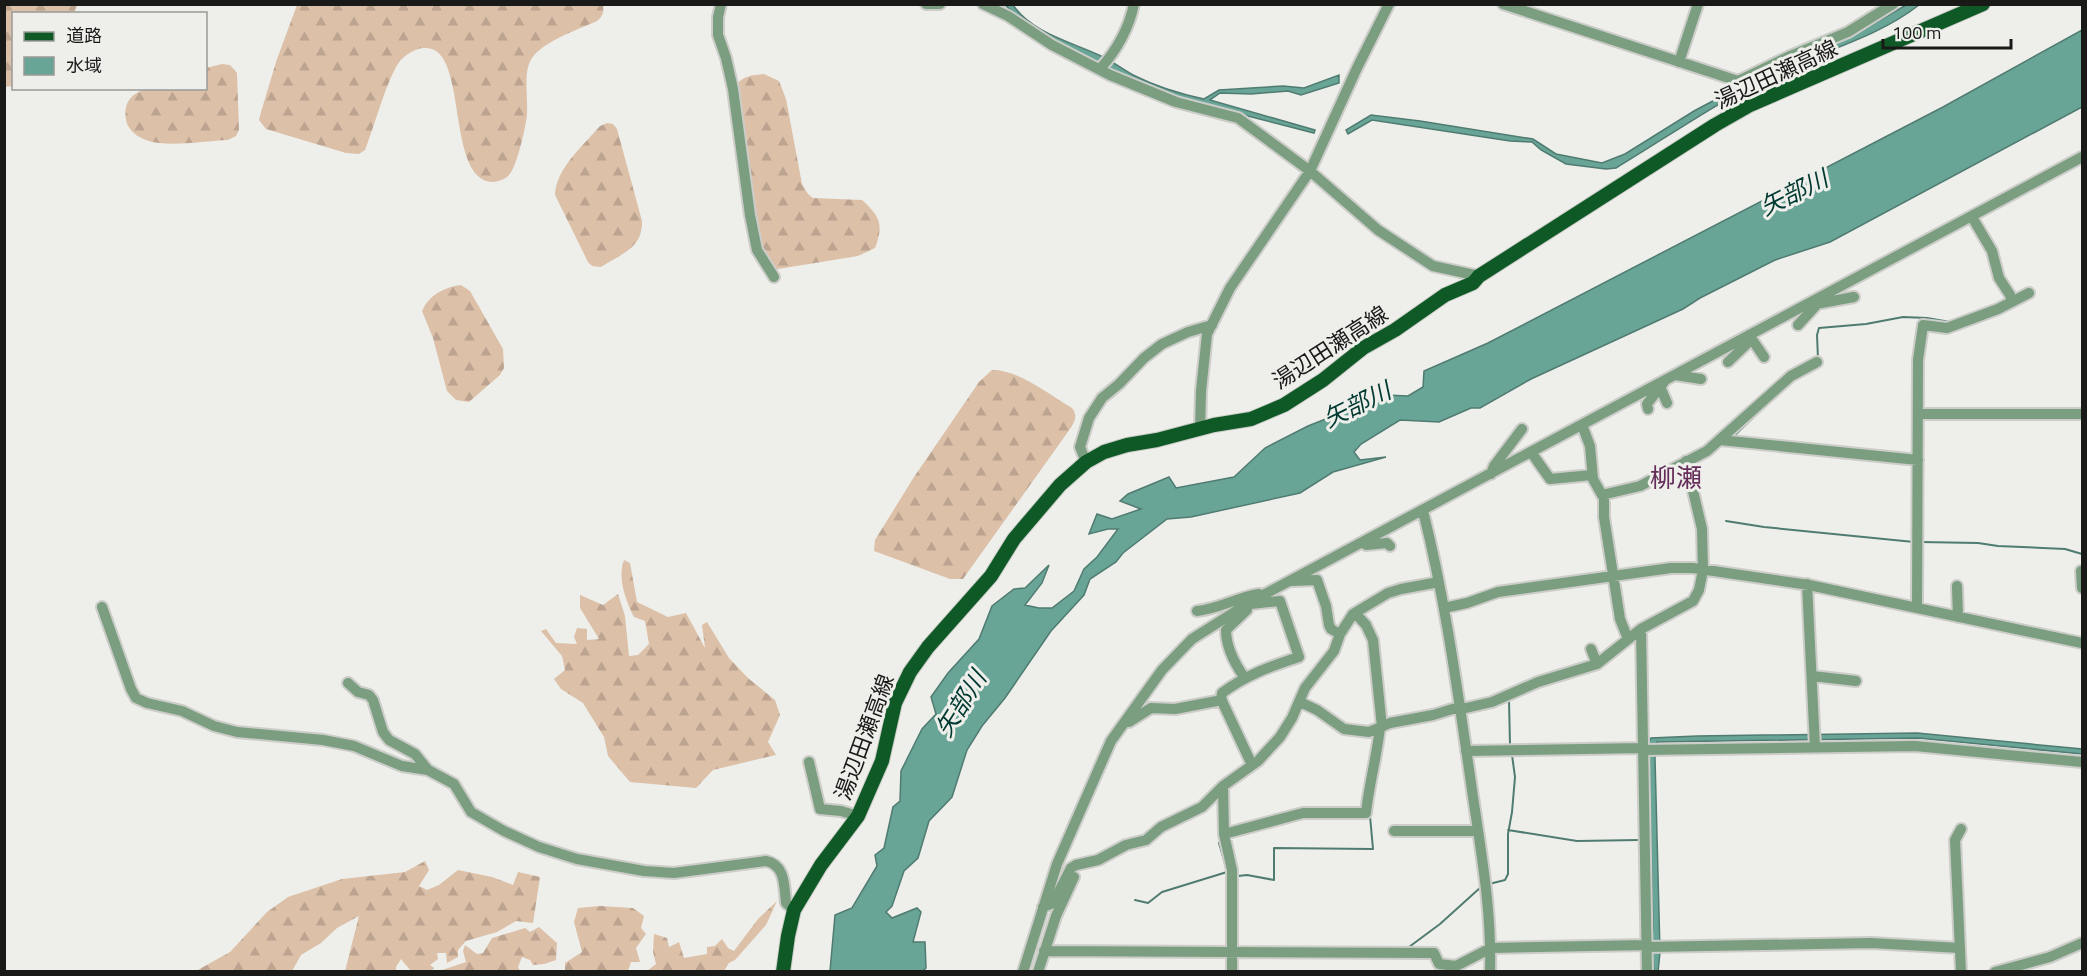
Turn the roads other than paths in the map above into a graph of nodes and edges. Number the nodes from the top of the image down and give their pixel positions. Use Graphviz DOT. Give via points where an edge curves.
graph roads {
  1 [pos="721,4"];
  2 [pos="926,4"];
  3 [pos="940,4"];
  4 [pos="983,4"];
  5 [pos="1134,4"];
  6 [pos="1389,4"];
  7 [pos="1503,4"];
  8 [pos="1698,4"];
  9 [pos="1893,4"];
  10 [pos="1983,4"];
  11 [pos="1679,62"];
  12 [pos="1100,69"];
  13 [pos="2082,157"];
  14 [pos="1310,171"];
  15 [pos="1971,217"];
  16 [pos="1479,276"];
  17 [pos="774,277"];
  18 [pos="2029,293"];
  19 [pos="1854,297"];
  20 [pos="1822,299"];
  21 [pos="2012,302"];
  22 [pos="1212,325"];
  23 [pos="1798,325"];
  24 [pos="1750,337"];
  25 [pos="1764,357"];
  26 [pos="1728,362"];
  27 [pos="1817,362"];
  28 [pos="1675,375"];
  29 [pos="1701,379"];
  30 [pos="1663,384"];
  31 [pos="1667,403"];
  32 [pos="1648,409"];
  33 [pos="1919,414"];
  34 [pos="2082,414"];
  35 [pos="1582,425"];
  36 [pos="1522,429"];
  37 [pos="1200,430"];
  38 [pos="1720,440"];
  39 [pos="1531,452"];
  40 [pos="1918,460"];
  41 [pos="1686,461"];
  42 [pos="1086,462"];
  43 [pos="1491,474"];
  44 [pos="1592,475"];
  45 [pos="1604,495"];
  46 [pos="1423,511"];
  47 [pos="1363,542"];
  48 [pos="1621,544"];
  49 [pos="1390,546"];
  50 [pos="1608,546"];
  51 [pos="1703,570"];
  52 [pos="2081,571"];
  53 [pos="1613,576"];
  54 [pos="1289,581"];
  55 [pos="1439,582"];
  56 [pos="1807,584"];
  57 [pos="1957,586"];
  58 [pos="2082,588"];
  59 [pos="1266,594"];
  60 [pos="1248,605"];
  61 [pos="102,607"];
  62 [pos="1444,608"];
  63 [pos="1917,608"];
  64 [pos="1197,611"];
  65 [pos="1355,613"];
  66 [pos="1958,616"];
  67 [pos="1641,629"];
  68 [pos="1340,634"];
  69 [pos="1628,639"];
  70 [pos="2082,643"];
  71 [pos="1591,649"];
  72 [pos="1597,664"];
  73 [pos="1812,676"];
  74 [pos="1244,677"];
  75 [pos="1856,681"];
  76 [pos="345,685"];
  77 [pos="1222,700"];
  78 [pos="1300,702"];
  79 [pos="1460,707"];
  80 [pos="1125,722"];
  81 [pos="1381,727"];
  82 [pos="1814,740"];
  83 [pos="1648,750"];
  84 [pos="1466,751"];
  85 [pos="809,762"];
  86 [pos="2082,762"];
  87 [pos="1252,765"];
  88 [pos="428,770"];
  89 [pos="1224,786"];
  90 [pos="858,816"];
  91 [pos="1961,829"];
  92 [pos="1394,831"];
  93 [pos="1478,831"];
  94 [pos="1224,834"];
  95 [pos="1083,863"];
  96 [pos="1043,907"];
  97 [pos="794,910"];
  98 [pos="2082,943"];
  99 [pos="1651,946"];
  100 [pos="1491,948"];
  101 [pos="1960,948"];
  102 [pos="1044,951"];
  103 [pos="1232,952"];
  104 [pos="783,972"];
  105 [pos="1023,972"];
  106 [pos="1038,972"];
  107 [pos="1232,972"];
  108 [pos="1490,972"];
  109 [pos="1647,972"];
  110 [pos="1961,972"];
  111 [pos="1995,972"];
  1 -- 17 [label="street" via="718,35 733,89 750,215 757,250"];
  2 -- 3 [label="street"];
  4 -- 12 [label="street"];
  5 -- 12 [label="street" via="1113,55"];
  6 -- 14 [label="street"];
  7 -- 11 [label="street"];
  8 -- 11 [label="street"];
  9 -- 11 [label="street" via="1848,32 1738,81"];
  10 -- 16 [label="main road, 湯辺田瀬高線" via="1750,105"];
  12 -- 14 [label="street" via="1176,102 1238,118"];
  13 -- 15 [label="street"];
  14 -- 16 [label="street" via="1378,230 1433,266"];
  14 -- 22 [label="street" via="1230,288"];
  15 -- 20 [label="street"];
  15 -- 21 [label="street" via="1992,251 1999,278"];
  16 -- 37 [label="main road, 湯辺田瀬高線" via="1363,348 1284,405 1251,419"];
  18 -- 21 [label="street"];
  19 -- 20 [label="street"];
  20 -- 23 [label="street"];
  20 -- 24 [label="street"];
  21 -- 33 [label="street" via="1947,328 1923,325 1918,360"];
  22 -- 37 [label="street" via="1204,354"];
  22 -- 42 [label="street" via="1162,344 1102,398 1089,418 1080,447"];
  24 -- 25 [label="street"];
  24 -- 26 [label="street"];
  24 -- 28 [label="street"];
  27 -- 38 [label="street" via="1791,376"];
  28 -- 29 [label="street"];
  28 -- 30 [label="street"];
  30 -- 31 [label="street"];
  30 -- 32 [label="street" via="1647,404"];
  30 -- 35 [label="street"];
  33 -- 34 [label="street"];
  33 -- 40 [label="street"];
  35 -- 39 [label="street"];
  35 -- 44 [label="street" via="1590,446"];
  36 -- 43 [label="street"];
  37 -- 42 [label="main road, 湯辺田瀬高線" via="1127,445"];
  38 -- 40 [label="street"];
  38 -- 41 [label="street"];
  39 -- 43 [label="street"];
  39 -- 44 [label="street" via="1550,478"];
  40 -- 63 [label="street"];
  41 -- 45 [label="street" via="1640,486"];
  41 -- 51 [label="street" via="1702,529"];
  42 -- 90 [label="main road, 湯辺田瀬高線" via="1060,485 1014,539 991,576 909,672 895,703 882,761"];
  43 -- 46 [label="street"];
  44 -- 45 [label="street"];
  45 -- 50 [label="street"];
  46 -- 47 [label="street"];
  46 -- 55 [label="street"];
  47 -- 49 [label="street"];
  47 -- 54 [label="street"];
  48 -- 50 [label="street"];
  50 -- 53 [label="street"];
  51 -- 53 [label="street" via="1671,567"];
  51 -- 56 [label="street"];
  51 -- 67 [label="street" via="1693,601"];
  52 -- 58 [label="street"];
  53 -- 62 [label="street" via="1498,592"];
  53 -- 69 [label="street" via="1620,619"];
  54 -- 59 [label="street"];
  54 -- 68 [label="street" via="1317,580 1329,625"];
  55 -- 62 [label="street"];
  55 -- 65 [label="street" via="1388,593"];
  56 -- 63 [label="street"];
  56 -- 73 [label="street" via="1814,649"];
  57 -- 66 [label="street"];
  59 -- 60 [label="street"];
  59 -- 64 [label="street"];
  60 -- 74 [label="street" via="1226,630 1236,665"];
  60 -- 74 [label="street" via="1280,601 1299,657"];
  60 -- 80 [label="street" via="1192,639 1162,670"];
  61 -- 88 [label="street" via="136,698 237,732 354,746 402,766"];
  62 -- 79 [label="street"];
  63 -- 66 [label="street"];
  65 -- 68 [label="street"];
  65 -- 81 [label="street" via="1373,640"];
  66 -- 70 [label="street"];
  67 -- 69 [label="street"];
  67 -- 83 [label="street"];
  68 -- 78 [label="street" via="1334,651 1315,672"];
  69 -- 72 [label="street"];
  71 -- 72 [label="street"];
  72 -- 79 [label="street" via="1538,682 1492,702"];
  73 -- 75 [label="street"];
  73 -- 82 [label="street"];
  74 -- 77 [label="street" via="1222,693"];
  76 -- 88 [label="street" via="369,695 389,740 415,754"];
  77 -- 80 [label="street" via="1175,709 1146,709"];
  77 -- 87 [label="street"];
  78 -- 81 [label="street" via="1344,729 1369,732"];
  78 -- 87 [label="street" via="1280,737"];
  79 -- 81 [label="street"];
  79 -- 84 [label="street"];
  80 -- 96 [label="street" via="1111,741"];
  81 -- 94 [label="street" via="1366,813 1303,813"];
  82 -- 83 [label="street"];
  82 -- 86 [label="street"];
  83 -- 84 [label="street"];
  83 -- 99 [label="street"];
  84 -- 93 [label="street"];
  85 -- 90 [label="street" via="820,809"];
  87 -- 89 [label="street"];
  88 -- 97 [label="street" via="454,784 471,812 531,843 577,859 674,873 774,863 783,874 786,903"];
  89 -- 94 [label="street"];
  89 -- 95 [label="street" via="1202,807 1161,827 1146,840"];
  90 -- 97 [label="main road, 湯辺田瀬高線" via="821,865"];
  91 -- 101 [label="street" via="1955,840"];
  92 -- 93 [label="street"];
  93 -- 100 [label="street"];
  94 -- 103 [label="street" via="1232,870"];
  95 -- 96 [label="street" via="1071,868 1053,903"];
  95 -- 102 [label="street" via="1056,916"];
  96 -- 105 [label="street"];
  97 -- 104 [label="main road, 湯辺田瀬高線"];
  98 -- 111 [label="street" via="2050,957"];
  99 -- 100 [label="street"];
  99 -- 101 [label="street" via="1871,943"];
  99 -- 109 [label="street"];
  100 -- 103 [label="street" via="1456,966 1439,964 1434,953"];
  100 -- 108 [label="street"];
  101 -- 110 [label="street"];
  102 -- 103 [label="street"];
  102 -- 106 [label="street"];
  103 -- 107 [label="street"];
}
